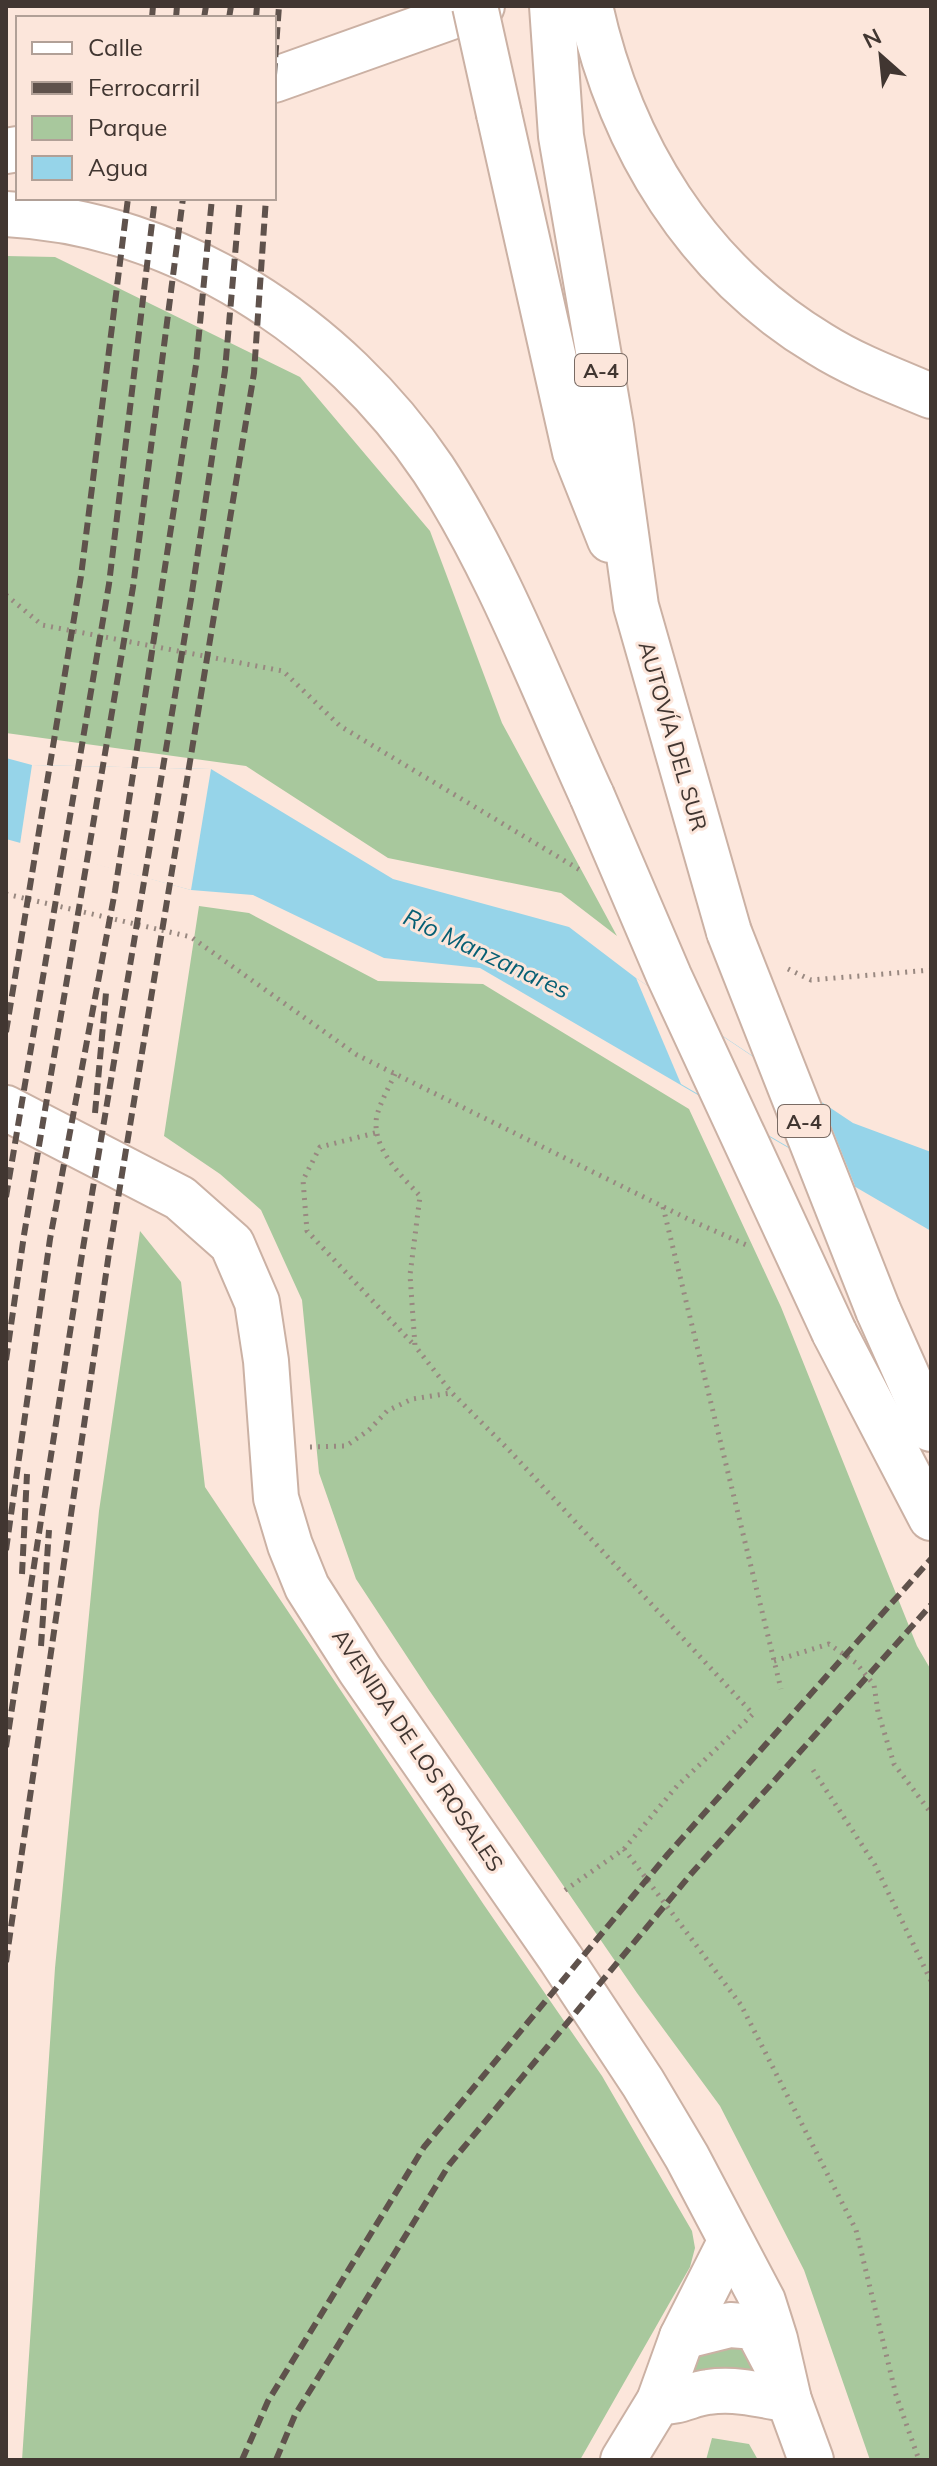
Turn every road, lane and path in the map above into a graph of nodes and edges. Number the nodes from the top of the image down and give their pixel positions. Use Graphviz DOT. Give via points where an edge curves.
graph roads {
  1 [pos="420,6"];
  2 [pos="475,6"];
  3 [pos="482,6"];
  4 [pos="552,6"];
  5 [pos="590,6"];
  6 [pos="344,56"];
  7 [pos="276,79"];
  8 [pos="6,214"];
  9 [pos="931,396"];
  10 [pos="6,595"];
  11 [pos="636,606"];
  12 [pos="587,873"];
  13 [pos="6,894"];
  14 [pos="783,966"];
  15 [pos="931,970"];
  16 [pos="395,1074"];
  17 [pos="6,1108"];
  18 [pos="375,1133"];
  19 [pos="663,1207"];
  20 [pos="761,1251"];
  21 [pos="415,1346"];
  22 [pos="452,1393"];
  23 [pos="931,1429"];
  24 [pos="272,1453"];
  25 [pos="931,1518"];
  26 [pos="774,1661"];
  27 [pos="781,1689"];
  28 [pos="813,1770"];
  29 [pos="931,1813"];
  30 [pos="624,1849"];
  31 [pos="553,1899"];
  32 [pos="931,1981"];
  33 [pos="730,2242"];
  34 [pos="682,2337"];
  35 [pos="786,2390"];
  36 [pos="659,2401"];
  37 [pos="623,2460"];
  38 [pos="811,2460"];
  39 [pos="919,2460"];
  1 -- 6 [label="main road"];
  2 -- 11 [label="main road, bridge" via="575,452"];
  3 -- 6 [label="main road"];
  4 -- 11 [label="main road, AUTOVÍA DEL SUR / A-4" via="561,136"];
  5 -- 9 [label="main road" via="624,116 677,211 742,285 819,344"];
  6 -- 7 [label="main road"];
  8 -- 25 [label="main road, bridge" via="94,227 187,257 241,287 334,355 432,468 514,624 834,1332"];
  10 -- 12 [label="path" via="42,625 283,671 340,726"];
  11 -- 23 [label="main road, AUTOVÍA DEL SUR / A-4, bridge" via="729,932 878,1310"];
  13 -- 16 [label="path" via="191,937 357,1055"];
  14 -- 15 [label="path" via="811,980"];
  16 -- 18 [label="path"];
  16 -- 19 [label="path"];
  17 -- 24 [label="main road, AVENIDA DE LOS ROSALES" via="180,1198 232,1244 257,1302"];
  18 -- 21 [label="path" via="391,1163 420,1196 410,1275"];
  18 -- 21 [label="path" via="320,1147 303,1180 307,1231"];
  19 -- 20 [label="path"];
  19 -- 26 [label="path"];
  21 -- 22 [label="path"];
  22 -- 24 [label="path" via="412,1399 387,1411 346,1446 300,1446"];
  22 -- 30 [label="path" via="753,1714 677,1786"];
  24 -- 33 [label="main road, AVENIDA DE LOS ROSALES" via="276,1498 307,1587 643,2083"];
  26 -- 27 [label="path"];
  26 -- 29 [label="path" via="829,1644 856,1663 874,1685 894,1764"];
  28 -- 32 [label="path" via="875,1865"];
  30 -- 31 [label="path"];
  30 -- 39 [label="path" via="741,2005 856,2230 896,2395"];
  33 -- 34 [label="main road"];
  33 -- 35 [label="main road, AVENIDA DE LOS ROSALES" via="763,2301"];
  34 -- 35 [label="main road" via="730,2325 756,2327"];
  34 -- 36 [label="main road"];
  35 -- 36 [label="main road" via="706,2392 672,2403"];
  35 -- 38 [label="main road, AVENIDA DE LOS ROSALES"];
  36 -- 37 [label="main road"];
}
